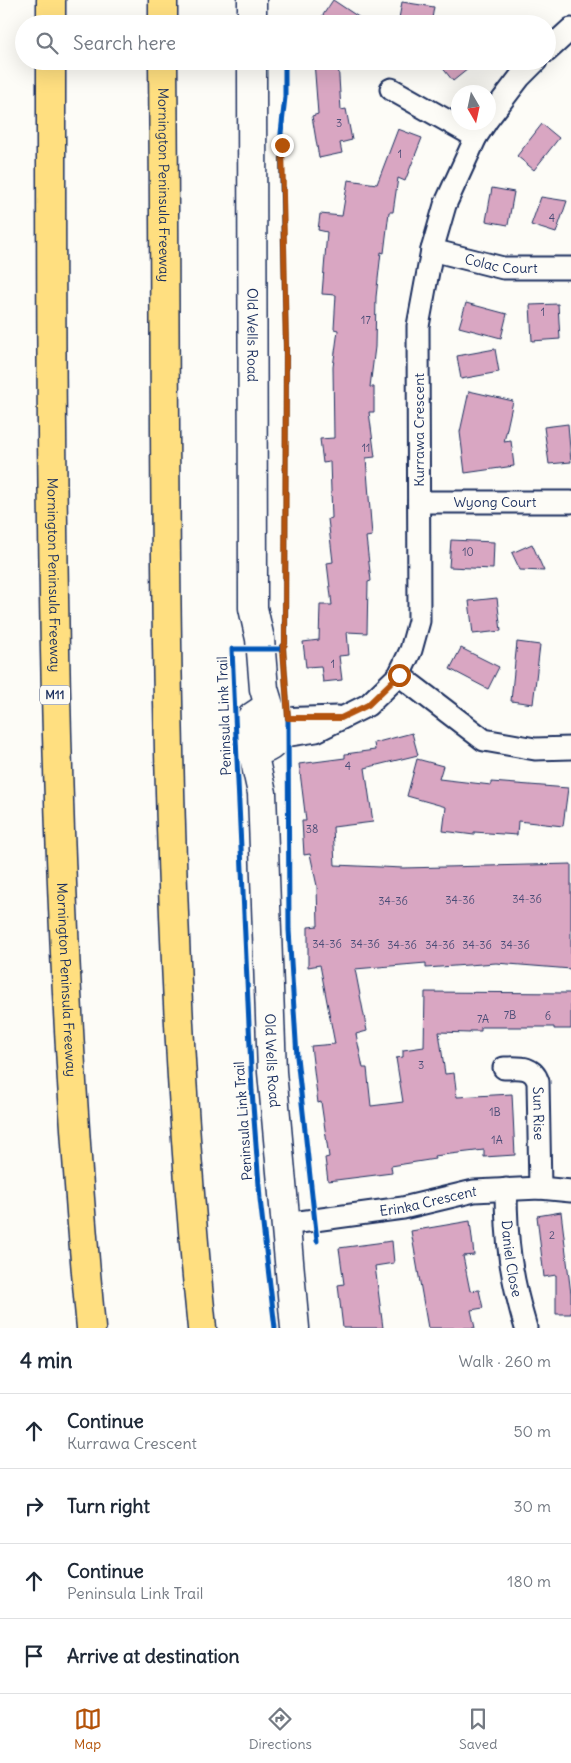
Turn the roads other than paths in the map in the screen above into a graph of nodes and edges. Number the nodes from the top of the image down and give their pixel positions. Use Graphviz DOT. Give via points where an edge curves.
graph roads {
  1 [pos="51,0"];
  2 [pos="163,0"];
  3 [pos="252,0"];
  4 [pos="51,15"];
  5 [pos="163,15"];
  6 [pos="252,15"];
  7 [pos="571,29"];
  8 [pos="556,43"];
  9 [pos="51,70"];
  10 [pos="164,70"];
  11 [pos="252,70"];
  12 [pos="527,70"];
  13 [pos="391,89"];
  14 [pos="496,109"];
  15 [pos="451,116"];
  16 [pos="481,130"];
  17 [pos="432,250"];
  18 [pos="571,268"];
  19 [pos="419,502"];
  20 [pos="571,502"];
  21 [pos="399,675"];
  22 [pos="266,729"];
  23 [pos="571,748"];
  24 [pos="504,1068"];
  25 [pos="540,1188"];
  26 [pos="506,1189"];
  27 [pos="571,1191"];
  28 [pos="285,1224"];
  29 [pos="90,1328"];
  30 [pos="202,1328"];
  31 [pos="295,1328"];
  32 [pos="526,1328"];
  1 -- 4 [label="highway"];
  2 -- 5 [label="highway"];
  3 -- 6 [label="street"];
  7 -- 8 [label="street"];
  9 -- 29 [label="highway, Mornington Peninsula Freeway / M11" via="55,704 64,974"];
  10 -- 30 [label="highway, Mornington Peninsula Freeway" via="170,800 183,1100"];
  11 -- 22 [label="street, Old Wells Road" via="253,608 260,639"];
  12 -- 14 [label="street"];
  13 -- 15 [label="street"];
  16 -- 17 [label="street, Kurrawa Crescent" via="444,205"];
  17 -- 18 [label="street, Colac Court" via="503,268"];
  17 -- 19 [label="street, Kurrawa Crescent" via="418,326"];
  19 -- 20 [label="street, Wyong Court"];
  19 -- 21 [label="street, Kurrawa Crescent" via="419,621 411,650"];
  21 -- 22 [label="street, Kurrawa Crescent" via="368,705 341,718"];
  21 -- 23 [label="street" via="484,740 535,749"];
  22 -- 28 [label="street, Old Wells Road" via="262,793 272,1072"];
  24 -- 25 [label="street, Sun Rise" via="528,1069 538,1082"];
  25 -- 26 [label="street, Erinka Crescent"];
  25 -- 27 [label="street, Erinka Crescent"];
  26 -- 28 [label="street, Erinka Crescent" via="474,1191 403,1208"];
  26 -- 32 [label="street, Daniel Close" via="506,1228 513,1285"];
  28 -- 31 [label="street, Old Wells Road"];
}
